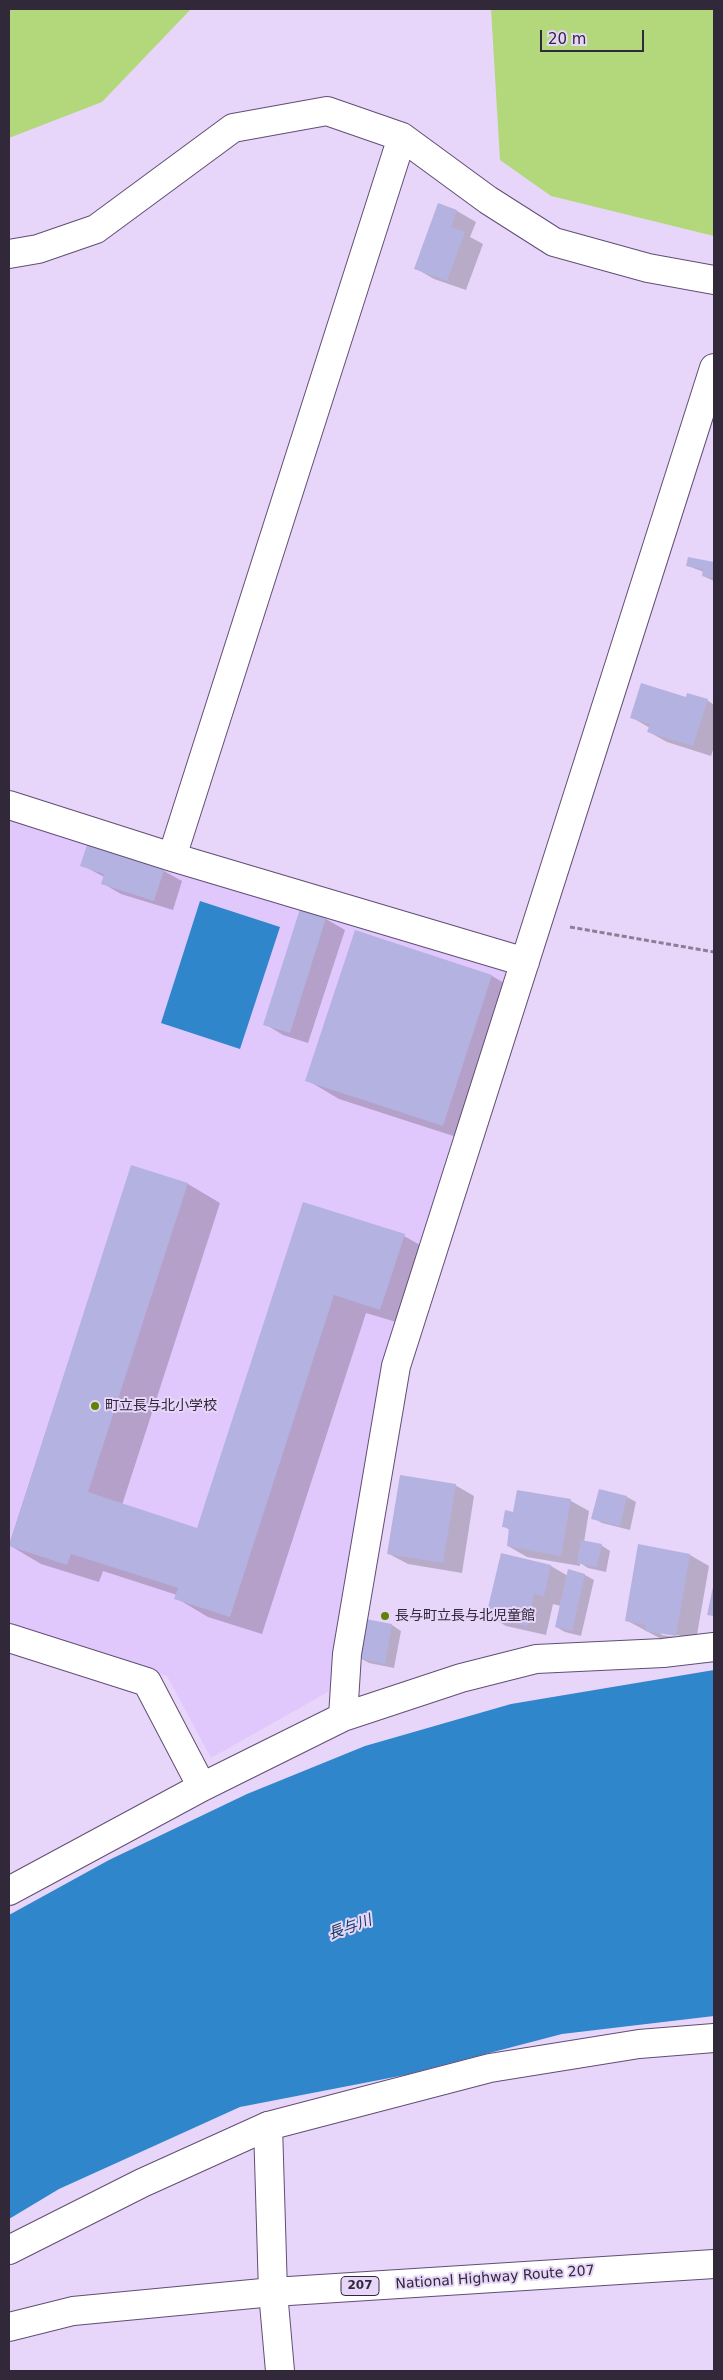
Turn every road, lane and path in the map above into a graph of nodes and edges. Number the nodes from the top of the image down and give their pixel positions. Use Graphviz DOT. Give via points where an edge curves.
graph roads {
  1 [pos="402,137"];
  2 [pos="9,254"];
  3 [pos="714,280"];
  4 [pos="714,368"];
  5 [pos="9,805"];
  6 [pos="172,857"];
  7 [pos="537,921"];
  8 [pos="714,952"];
  9 [pos="525,962"];
  10 [pos="9,1638"];
  11 [pos="714,1647"];
  12 [pos="343,1717"];
  13 [pos="202,1787"];
  14 [pos="9,1891"];
  15 [pos="714,2038"];
  16 [pos="268,2126"];
  17 [pos="9,2250"];
  18 [pos="714,2264"];
  19 [pos="273,2292"];
  20 [pos="9,2327"];
  21 [pos="280,2371"];
  1 -- 2 [label="main road" via="327,110 233,128 96,229 38,249"];
  1 -- 3 [label="main road" via="488,200 554,242 648,268"];
  1 -- 6 [label="main road"];
  4 -- 7 [label="main road"];
  5 -- 6 [label="main road"];
  6 -- 9 [label="main road"];
  7 -- 8 [label="path"];
  7 -- 9 [label="main road"];
  9 -- 12 [label="main road" via="396,1366 347,1654"];
  10 -- 13 [label="main road" via="147,1682"];
  11 -- 12 [label="main road" via="663,1653 536,1659 461,1678"];
  12 -- 13 [label="main road"];
  13 -- 14 [label="main road"];
  15 -- 16 [label="main road" via="639,2044 490,2068"];
  16 -- 17 [label="main road" via="142,2183"];
  16 -- 19 [label="main road"];
  18 -- 19 [label="main road, National Highway Route 207 / 207"];
  19 -- 20 [label="main road, National Highway Route 207 / 207" via="73,2311"];
  19 -- 21 [label="main road"];
}
